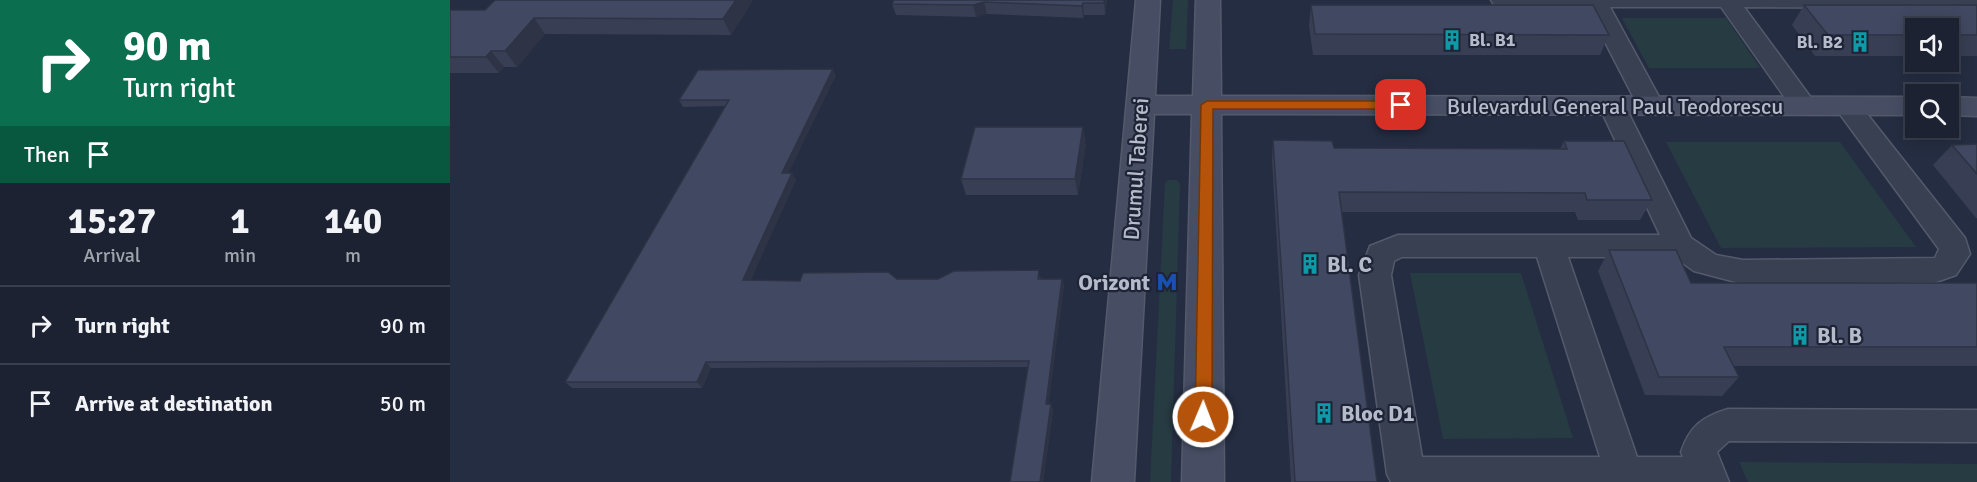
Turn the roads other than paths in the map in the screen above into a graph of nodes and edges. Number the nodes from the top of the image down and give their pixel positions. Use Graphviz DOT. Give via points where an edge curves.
graph roads {
  1 [pos="1148,0"];
  2 [pos="1208,0"];
  3 [pos="1502,0"];
  4 [pos="1977,1"];
  5 [pos="1596,2"];
  6 [pos="1729,2"];
  7 [pos="1141,105"];
  8 [pos="1207,105"];
  9 [pos="1612,106"];
  10 [pos="1651,106"];
  11 [pos="1804,106"];
  12 [pos="1847,106"];
  13 [pos="1905,106"];
  14 [pos="1959,106"];
  15 [pos="1977,106"];
  16 [pos="1549,246"];
  17 [pos="1680,246"];
  18 [pos="1965,246"];
  19 [pos="1977,426"];
  20 [pos="1624,475"];
  21 [pos="1709,478"];
  22 [pos="1113,482"];
  23 [pos="1203,482"];
  1 -- 7 [label="main road, Drumul Taberei"];
  2 -- 8 [label="main road"];
  3 -- 5 [label="street"];
  4 -- 6 [label="street"];
  5 -- 6 [label="street"];
  5 -- 10 [label="street"];
  6 -- 11 [label="street"];
  7 -- 8 [label="main road, Bulevardul General Paul Teodorescu"];
  7 -- 22 [label="main road, Drumul Taberei"];
  8 -- 9 [label="main road, Bulevardul General Paul Teodorescu"];
  8 -- 23 [label="main road"];
  9 -- 10 [label="main road, Bulevardul General Paul Teodorescu"];
  9 -- 17 [label="street"];
  10 -- 11 [label="main road, Bulevardul General Paul Teodorescu"];
  11 -- 12 [label="main road, Bulevardul General Paul Teodorescu"];
  12 -- 13 [label="main road, Bulevardul General Paul Teodorescu"];
  12 -- 18 [label="street"];
  14 -- 15 [label="main road"];
  16 -- 17 [label="street"];
  16 -- 20 [label="street"];
  16 -- 20 [label="street" via="1398,246 1381,254 1375,275 1406,474"];
  17 -- 18 [label="street" via="1705,263 1743,272 1936,270 1951,262"];
  19 -- 21 [label="street" via="1728,425 1714,429 1704,438 1699,452"];
  20 -- 21 [label="street"];
}
